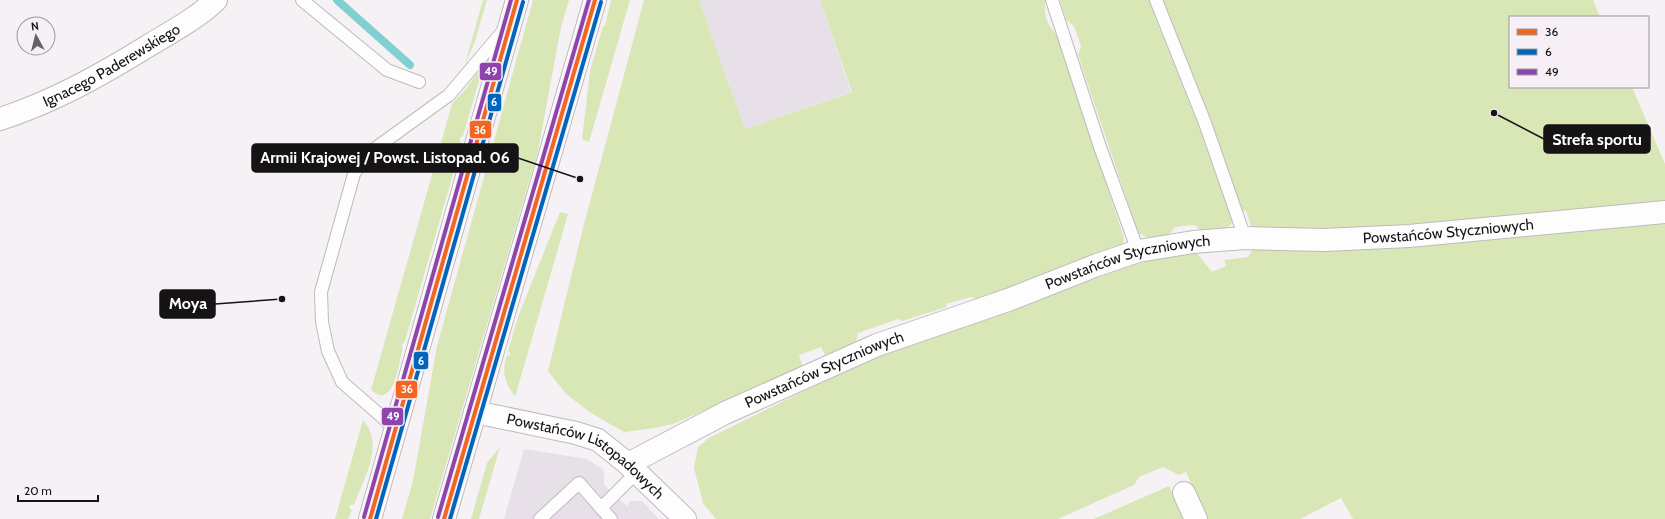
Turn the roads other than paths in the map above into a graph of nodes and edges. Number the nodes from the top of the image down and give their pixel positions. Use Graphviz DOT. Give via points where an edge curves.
graph roads {
  1 [pos="216,0"];
  2 [pos="302,0"];
  3 [pos="517,0"];
  4 [pos="595,0"];
  5 [pos="1052,0"];
  6 [pos="1156,0"];
  7 [pos="512,21"];
  8 [pos="419,82"];
  9 [pos="0,118"];
  10 [pos="1665,212"];
  11 [pos="1245,238"];
  12 [pos="1138,250"];
  13 [pos="475,412"];
  14 [pos="396,430"];
  15 [pos="633,468"];
  16 [pos="1184,493"];
  17 [pos="601,508"];
  18 [pos="370,519"];
  19 [pos="444,519"];
  20 [pos="540,519"];
  21 [pos="611,519"];
  22 [pos="685,519"];
  23 [pos="1196,519"];
  1 -- 9 [label="street, Ignacego Paderewskiego" via="205,11 93,79 27,110"];
  2 -- 8 [label="lane" via="387,70"];
  3 -- 7 [label="street"];
  4 -- 13 [label="street"];
  5 -- 12 [label="lane" via="1100,147"];
  6 -- 11 [label="lane" via="1205,122"];
  7 -- 14 [label="street"];
  7 -- 14 [label="lane" via="449,95 366,155 352,181 321,292 322,322 328,351 342,382"];
  10 -- 11 [label="street, Powstańców Styczniowych" via="1394,236 1324,240"];
  11 -- 12 [label="street, Powstańców Styczniowych"];
  12 -- 15 [label="street, Powstańców Styczniowych" via="1008,300 877,345 725,413"];
  13 -- 15 [label="street, Powstańców Listopadowych" via="598,440"];
  13 -- 19 [label="street"];
  14 -- 18 [label="street"];
  15 -- 17 [label="lane"];
  15 -- 22 [label="street, Powstańców Listopadowych"];
  16 -- 23 [label="street"];
  17 -- 20 [label="lane" via="579,483"];
  17 -- 21 [label="lane"];
}
